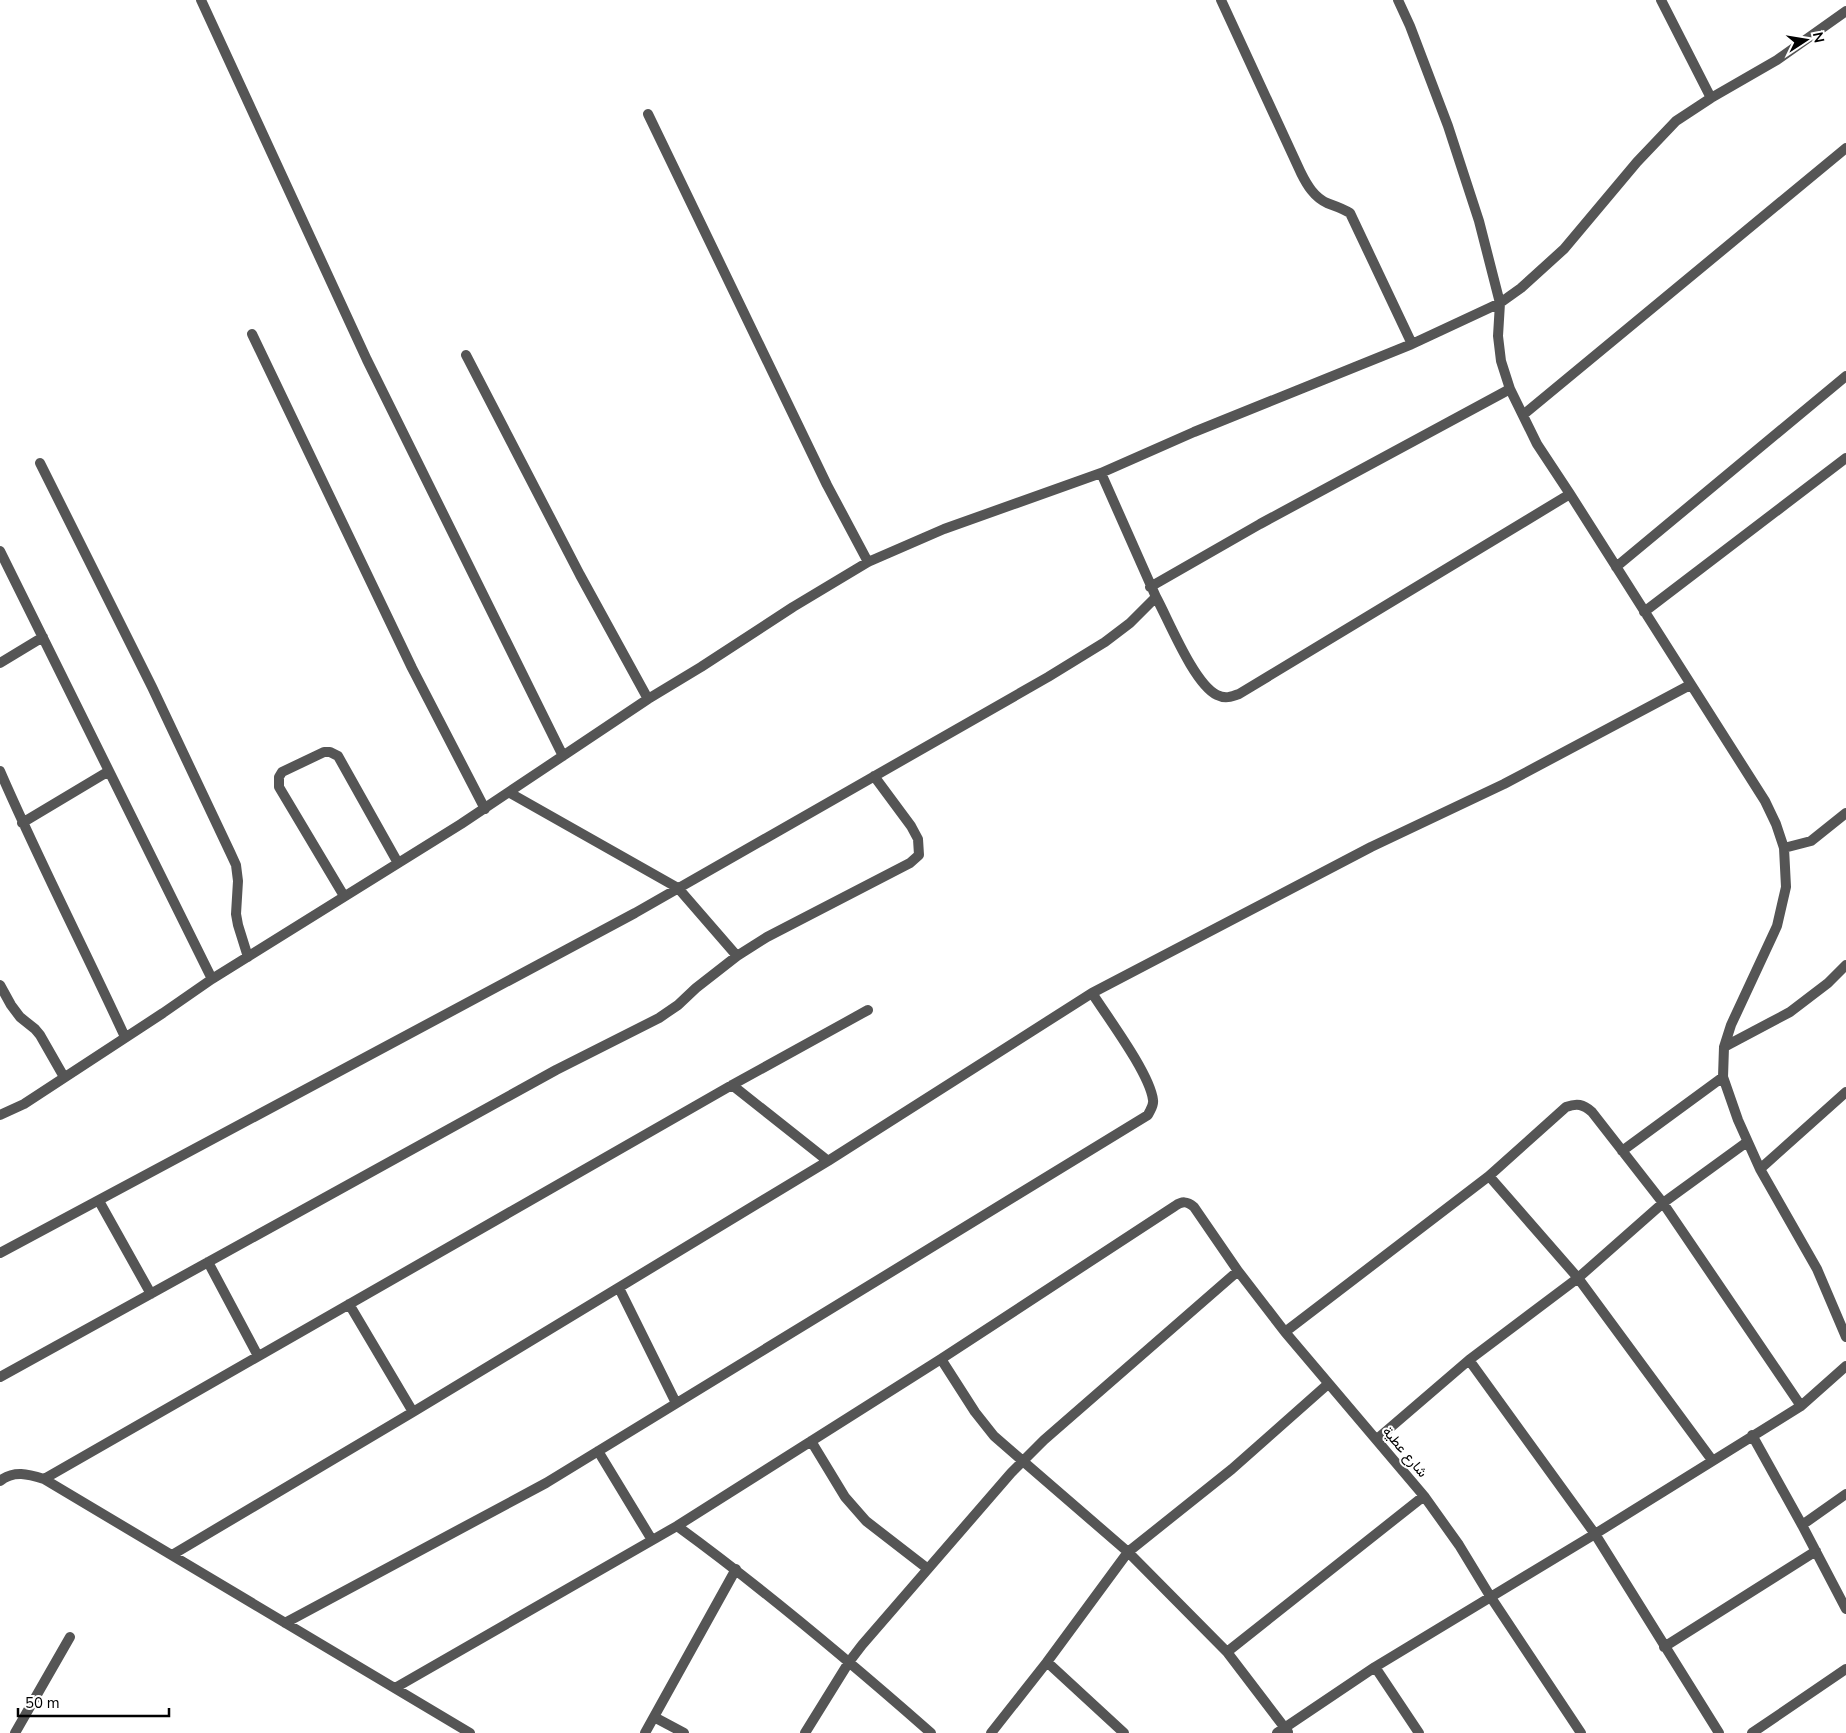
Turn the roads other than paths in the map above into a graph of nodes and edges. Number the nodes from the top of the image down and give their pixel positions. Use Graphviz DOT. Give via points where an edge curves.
graph roads {
  1 [pos="201,0"];
  2 [pos="1221,0"];
  3 [pos="1398,0"];
  4 [pos="1661,0"];
  5 [pos="1846,11"];
  6 [pos="1711,98"];
  7 [pos="648,114"];
  8 [pos="1846,148"];
  9 [pos="1500,304"];
  10 [pos="252,334"];
  11 [pos="1412,344"];
  12 [pos="466,354"];
  13 [pos="1846,376"];
  14 [pos="1510,388"];
  15 [pos="1523,415"];
  16 [pos="1846,458"];
  17 [pos="40,463"];
  18 [pos="1101,473"];
  19 [pos="1570,494"];
  20 [pos="0,551"];
  21 [pos="868,562"];
  22 [pos="1616,567"];
  23 [pos="1150,587"];
  24 [pos="1156,597"];
  25 [pos="1644,612"];
  26 [pos="43,638"];
  27 [pos="0,664"];
  28 [pos="1690,685"];
  29 [pos="648,699"];
  30 [pos="563,756"];
  31 [pos="0,771"];
  32 [pos="109,771"];
  33 [pos="874,776"];
  34 [pos="510,793"];
  35 [pos="485,809"];
  36 [pos="1846,813"];
  37 [pos="22,823"];
  38 [pos="1784,848"];
  39 [pos="398,863"];
  40 [pos="678,888"];
  41 [pos="344,896"];
  42 [pos="737,956"];
  43 [pos="248,957"];
  44 [pos="1846,965"];
  45 [pos="212,979"];
  46 [pos="0,985"];
  47 [pos="1092,993"];
  48 [pos="868,1010"];
  49 [pos="126,1037"];
  50 [pos="1724,1047"];
  51 [pos="64,1077"];
  52 [pos="1723,1077"];
  53 [pos="732,1085"];
  54 [pos="1846,1092"];
  55 [pos="0,1115"];
  56 [pos="1747,1142"];
  57 [pos="1622,1151"];
  58 [pos="828,1161"];
  59 [pos="1760,1169"];
  60 [pos="1489,1176"];
  61 [pos="99,1201"];
  62 [pos="1663,1203"];
  63 [pos="0,1253"];
  64 [pos="208,1262"];
  65 [pos="1238,1271"];
  66 [pos="1578,1278"];
  67 [pos="619,1288"];
  68 [pos="151,1294"];
  69 [pos="349,1304"];
  70 [pos="1286,1332"];
  71 [pos="1846,1337"];
  72 [pos="258,1356"];
  73 [pos="941,1359"];
  74 [pos="1468,1360"];
  75 [pos="1846,1366"];
  76 [pos="0,1377"];
  77 [pos="1328,1384"];
  78 [pos="676,1403"];
  79 [pos="1801,1406"];
  80 [pos="413,1412"];
  81 [pos="1752,1435"];
  82 [pos="1377,1439"];
  83 [pos="811,1441"];
  84 [pos="598,1451"];
  85 [pos="1712,1460"];
  86 [pos="1024,1462"];
  87 [pos="44,1479"];
  88 [pos="0,1481"];
  89 [pos="1846,1494"];
  90 [pos="1424,1496"];
  91 [pos="1802,1525"];
  92 [pos="676,1526"];
  93 [pos="1594,1534"];
  94 [pos="652,1540"];
  95 [pos="1816,1550"];
  96 [pos="1128,1552"];
  97 [pos="172,1556"];
  98 [pos="736,1569"];
  99 [pos="928,1569"];
  100 [pos="1490,1596"];
  101 [pos="1846,1609"];
  102 [pos="285,1623"];
  103 [pos="70,1637"];
  104 [pos="1664,1647"];
  105 [pos="1227,1652"];
  106 [pos="849,1662"];
  107 [pos="1047,1662"];
  108 [pos="1375,1667"];
  109 [pos="1846,1669"];
  110 [pos="394,1688"];
  111 [pos="654,1717"];
  112 [pos="1283,1731"];
  113 [pos="15,1733"];
  114 [pos="470,1733"];
  115 [pos="645,1733"];
  116 [pos="684,1733"];
  117 [pos="805,1733"];
  118 [pos="931,1733"];
  119 [pos="991,1733"];
  120 [pos="1124,1733"];
  121 [pos="1419,1733"];
  122 [pos="1581,1733"];
  123 [pos="1719,1733"];
  124 [pos="1752,1733"];
  1 -- 30 [label="street" via="367,360"];
  2 -- 11 [label="street" via="1300,173 1317,196 1350,212"];
  3 -- 9 [label="street" via="1448,126 1479,221"];
  4 -- 6 [label="street"];
  5 -- 6 [label="street" via="1777,60"];
  6 -- 9 [label="street" via="1676,121 1564,249"];
  7 -- 21 [label="street" via="827,485"];
  8 -- 15 [label="street"];
  9 -- 11 [label="street"];
  9 -- 14 [label="street" via="1498,336 1501,361"];
  10 -- 35 [label="street" via="412,668"];
  11 -- 18 [label="street"];
  12 -- 29 [label="street"];
  13 -- 22 [label="street"];
  14 -- 15 [label="street"];
  14 -- 23 [label="street"];
  15 -- 19 [label="street" via="1537,444"];
  16 -- 25 [label="street"];
  17 -- 43 [label="street" via="152,687 236,865 236,914"];
  18 -- 21 [label="street" via="944,529"];
  18 -- 23 [label="street"];
  19 -- 22 [label="street"];
  19 -- 24 [label="street" via="1228,698 1207,688 1194,670"];
  20 -- 26 [label="street"];
  21 -- 29 [label="street"];
  22 -- 25 [label="street"];
  23 -- 24 [label="street"];
  24 -- 33 [label="street" via="1105,642"];
  25 -- 28 [label="street"];
  26 -- 27 [label="street"];
  26 -- 32 [label="street"];
  28 -- 38 [label="street" via="1765,801"];
  28 -- 47 [label="street" via="1504,784 1371,847"];
  29 -- 30 [label="street"];
  30 -- 34 [label="street"];
  31 -- 37 [label="street"];
  32 -- 37 [label="street"];
  32 -- 45 [label="street"];
  33 -- 40 [label="street"];
  33 -- 42 [label="street" via="911,826 918,839 919,855 910,863 767,937"];
  34 -- 35 [label="street"];
  34 -- 40 [label="street"];
  35 -- 39 [label="street"];
  36 -- 38 [label="street" via="1811,841"];
  37 -- 49 [label="street"];
  38 -- 50 [label="street" via="1786,887 1777,926"];
  39 -- 41 [label="street"];
  39 -- 41 [label="street" via="338,756 324,752 282,772 279,787"];
  40 -- 42 [label="street"];
  40 -- 61 [label="street"];
  41 -- 43 [label="street"];
  42 -- 64 [label="street" via="659,1018 556,1070"];
  43 -- 45 [label="street"];
  44 -- 50 [label="street" via="1790,1012"];
  45 -- 49 [label="street"];
  46 -- 51 [label="street" via="15,1011 40,1035"];
  47 -- 58 [label="street"];
  47 -- 78 [label="street" via="1142,1071 1153,1100 1148,1115"];
  48 -- 53 [label="street"];
  49 -- 51 [label="street"];
  50 -- 52 [label="street"];
  51 -- 55 [label="street" via="24,1104"];
  52 -- 56 [label="street"];
  52 -- 57 [label="street"];
  53 -- 58 [label="street"];
  53 -- 69 [label="street"];
  54 -- 59 [label="street"];
  56 -- 59 [label="street"];
  56 -- 62 [label="street"];
  57 -- 60 [label="street" via="1592,1112 1575,1104 1566,1107"];
  57 -- 62 [label="street"];
  58 -- 67 [label="street"];
  59 -- 71 [label="street" via="1817,1270"];
  60 -- 66 [label="street"];
  60 -- 70 [label="street"];
  61 -- 63 [label="street"];
  61 -- 68 [label="street"];
  62 -- 66 [label="street"];
  62 -- 79 [label="street"];
  64 -- 68 [label="street"];
  64 -- 72 [label="street"];
  65 -- 70 [label="street, شارع عطية"];
  65 -- 73 [label="street, شارع عطية" via="1194,1207 1184,1202"];
  65 -- 86 [label="street" via="1044,1440"];
  66 -- 74 [label="street"];
  66 -- 85 [label="street"];
  67 -- 78 [label="street"];
  67 -- 80 [label="street"];
  68 -- 76 [label="street"];
  69 -- 72 [label="street"];
  69 -- 80 [label="street"];
  70 -- 77 [label="street, شارع عطية"];
  72 -- 87 [label="street"];
  73 -- 83 [label="street"];
  73 -- 86 [label="street" via="994,1436"];
  74 -- 82 [label="street"];
  74 -- 93 [label="street"];
  75 -- 79 [label="street"];
  77 -- 82 [label="street, شارع عطية"];
  77 -- 96 [label="street" via="1232,1469"];
  78 -- 84 [label="street"];
  79 -- 81 [label="street"];
  80 -- 97 [label="street"];
  81 -- 85 [label="street"];
  81 -- 91 [label="street"];
  82 -- 90 [label="street, شارع عطية"];
  83 -- 92 [label="street"];
  83 -- 99 [label="street" via="845,1497 866,1521"];
  84 -- 94 [label="street"];
  84 -- 102 [label="street" via="546,1483"];
  85 -- 93 [label="street"];
  86 -- 96 [label="street"];
  86 -- 99 [label="street"];
  87 -- 88 [label="street" via="26,1473 7,1476"];
  87 -- 97 [label="street"];
  89 -- 91 [label="street"];
  90 -- 100 [label="street, شارع عطية"];
  90 -- 105 [label="street"];
  91 -- 95 [label="street"];
  92 -- 94 [label="street"];
  92 -- 98 [label="street"];
  93 -- 100 [label="street"];
  93 -- 104 [label="street"];
  94 -- 110 [label="street"];
  95 -- 101 [label="street"];
  95 -- 104 [label="street"];
  96 -- 105 [label="street"];
  96 -- 107 [label="street"];
  97 -- 102 [label="street"];
  98 -- 106 [label="street"];
  98 -- 111 [label="street"];
  99 -- 106 [label="street"];
  100 -- 108 [label="street"];
  100 -- 122 [label="street, شارع عطية"];
  102 -- 110 [label="street"];
  103 -- 113 [label="street"];
  104 -- 123 [label="street"];
  105 -- 112 [label="street"];
  106 -- 117 [label="street"];
  106 -- 118 [label="street"];
  107 -- 119 [label="street"];
  107 -- 120 [label="street"];
  108 -- 112 [label="street"];
  108 -- 121 [label="street"];
  109 -- 124 [label="street"];
  110 -- 114 [label="street"];
  111 -- 115 [label="street"];
  111 -- 116 [label="street"];
}
